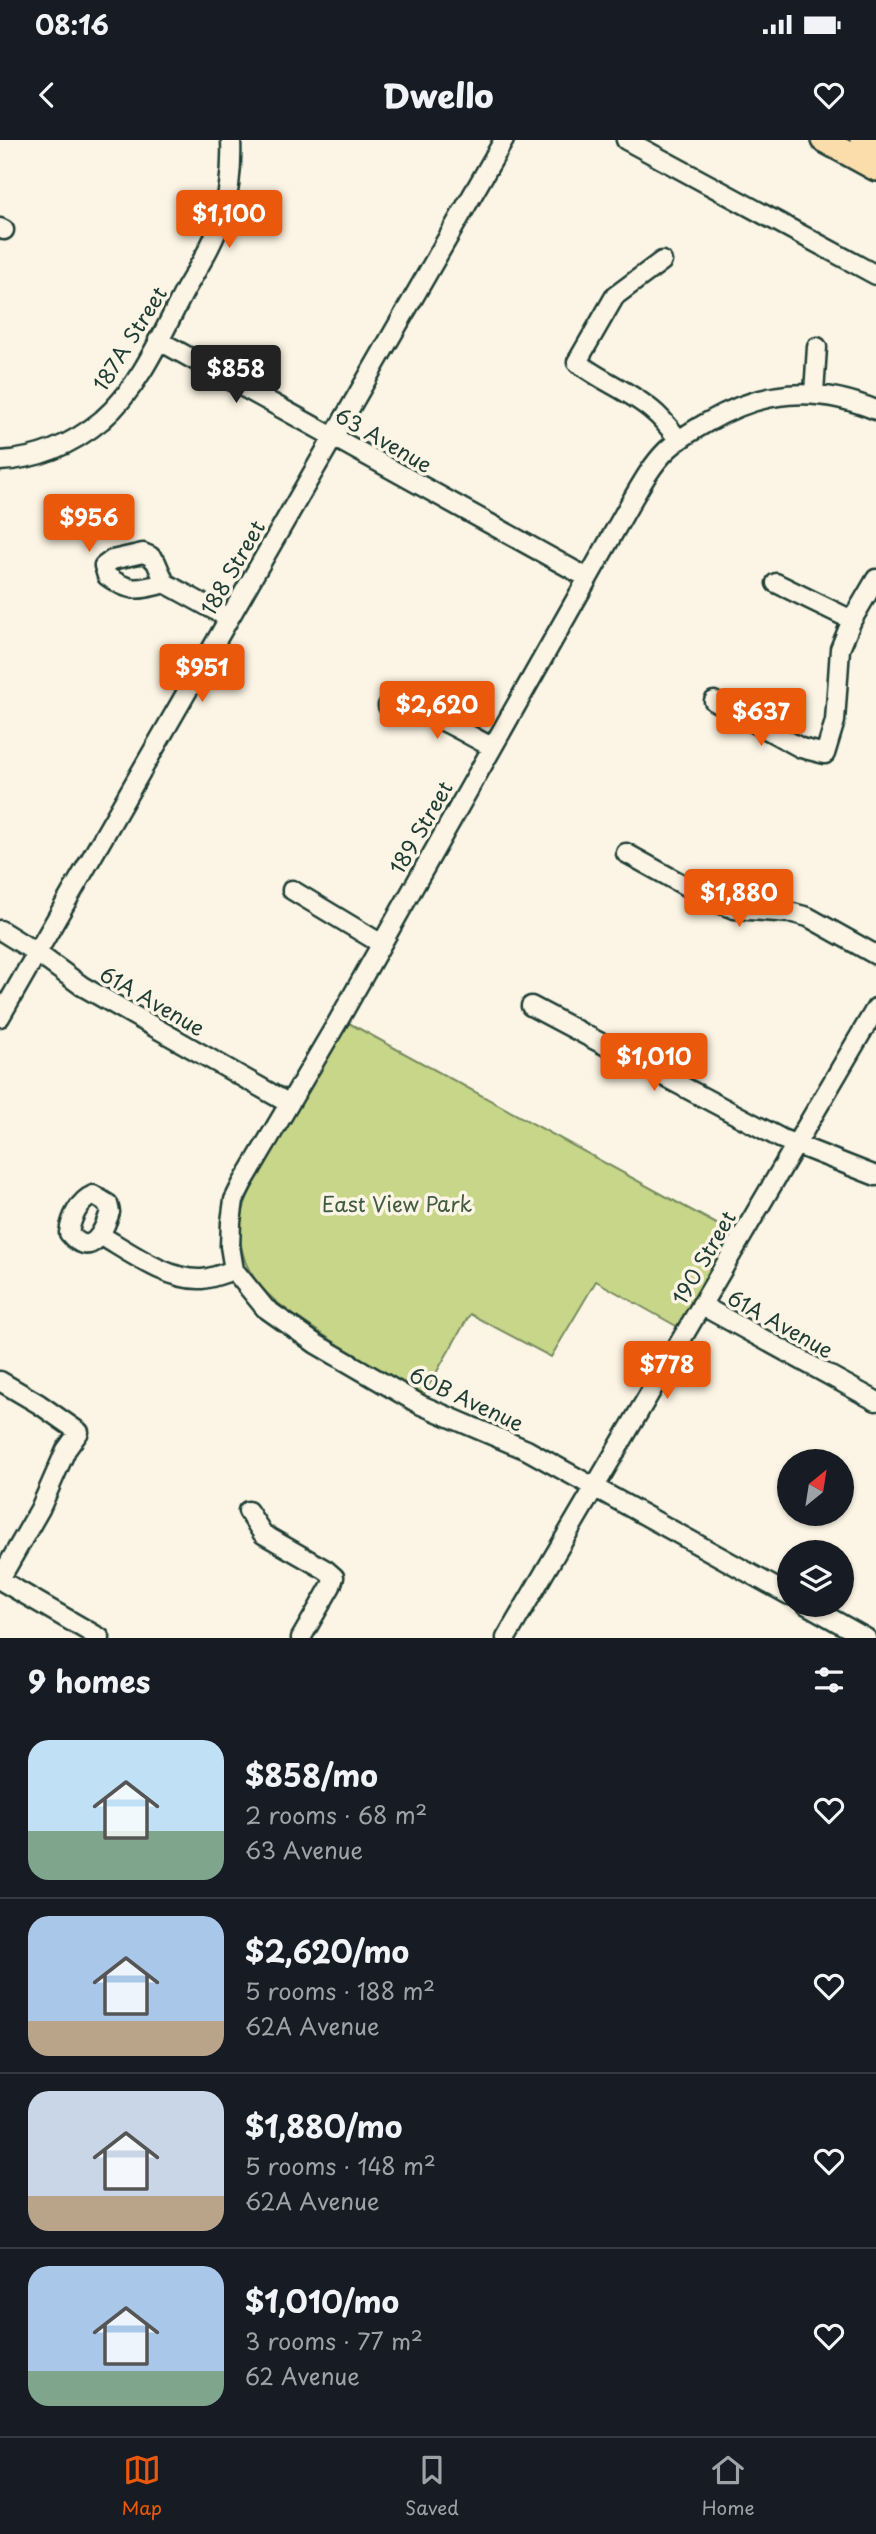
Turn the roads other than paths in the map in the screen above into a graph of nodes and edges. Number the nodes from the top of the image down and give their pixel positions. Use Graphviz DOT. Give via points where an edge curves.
graph roads {
  1 [pos="231,140"];
  2 [pos="504,140"];
  3 [pos="626,140"];
  4 [pos="823,140"];
  5 [pos="862,140"];
  6 [pos="876,147"];
  7 [pos="876,169"];
  8 [pos="662,261"];
  9 [pos="876,275"];
  10 [pos="158,340"];
  11 [pos="817,347"];
  12 [pos="814,393"];
  13 [pos="876,410"];
  14 [pos="333,436"];
  15 [pos="679,440"];
  16 [pos="4,461"];
  17 [pos="588,578"];
  18 [pos="876,579"];
  19 [pos="165,583"];
  20 [pos="776,583"];
  21 [pos="229,618"];
  22 [pos="852,620"];
  23 [pos="714,701"];
  24 [pos="388,706"];
  25 [pos="492,747"];
  26 [pos="626,853"];
  27 [pos="292,890"];
  28 [pos="0,930"];
  29 [pos="380,943"];
  30 [pos="37,953"];
  31 [pos="876,955"];
  32 [pos="531,1006"];
  33 [pos="876,1008"];
  34 [pos="0,1017"];
  35 [pos="288,1103"];
  36 [pos="795,1145"];
  37 [pos="876,1176"];
  38 [pos="100,1235"];
  39 [pos="234,1270"];
  40 [pos="701,1306"];
  41 [pos="0,1381"];
  42 [pos="876,1401"];
  43 [pos="594,1486"];
  44 [pos="248,1511"];
  45 [pos="0,1580"];
  46 [pos="777,1588"];
  47 [pos="828,1617"];
  48 [pos="513,1636"];
  49 [pos="100,1638"];
  50 [pos="301,1638"];
  51 [pos="866,1638"];
  1 -- 10 [label="street, 187A Street" via="229,189 216,235"];
  2 -- 14 [label="street, 188 Street"];
  3 -- 9 [label="street"];
  4 -- 7 [label="main road"];
  5 -- 6 [label="main road"];
  8 -- 15 [label="street" via="615,296 577,362 655,412"];
  10 -- 14 [label="street, 63 Avenue"];
  10 -- 16 [label="street, 187A Street" via="120,401 102,419 58,448"];
  11 -- 12 [label="street"];
  12 -- 13 [label="street"];
  12 -- 15 [label="street, 189 Street" via="752,400"];
  14 -- 17 [label="street, 63 Avenue"];
  14 -- 21 [label="street, 188 Street"];
  15 -- 17 [label="street, 189 Street" via="642,482"];
  17 -- 25 [label="street, 189 Street"];
  18 -- 22 [label="street"];
  19 -- 21 [label="street"];
  20 -- 22 [label="street"];
  21 -- 30 [label="street, 188 Street"];
  22 -- 23 [label="street" via="841,649 835,721 825,754 801,748"];
  24 -- 25 [label="street" via="422,712"];
  25 -- 29 [label="street, 189 Street"];
  26 -- 31 [label="street" via="721,904 808,917"];
  27 -- 29 [label="street"];
  28 -- 30 [label="street, 61A Avenue"];
  29 -- 35 [label="street, 189 Street"];
  30 -- 34 [label="street, 188 Street"];
  30 -- 35 [label="street, 61A Avenue" via="82,986"];
  32 -- 36 [label="street"];
  33 -- 36 [label="street, 190 Street"];
  35 -- 39 [label="street, 189 Street" via="234,1200 230,1246"];
  36 -- 37 [label="street"];
  36 -- 40 [label="street, 190 Street"];
  38 -- 39 [label="street" via="183,1278 201,1279"];
  39 -- 43 [label="street, 60B Avenue" via="265,1307 316,1344 421,1405 527,1450"];
  40 -- 42 [label="street, 61A Avenue"];
  40 -- 43 [label="street, 190 Street"];
  41 -- 45 [label="street" via="79,1432"];
  43 -- 46 [label="street, 60B Avenue"];
  43 -- 48 [label="street, 190 Street"];
  44 -- 50 [label="street" via="263,1534 334,1577"];
  45 -- 49 [label="street"];
  47 -- 51 [label="street"];
}
